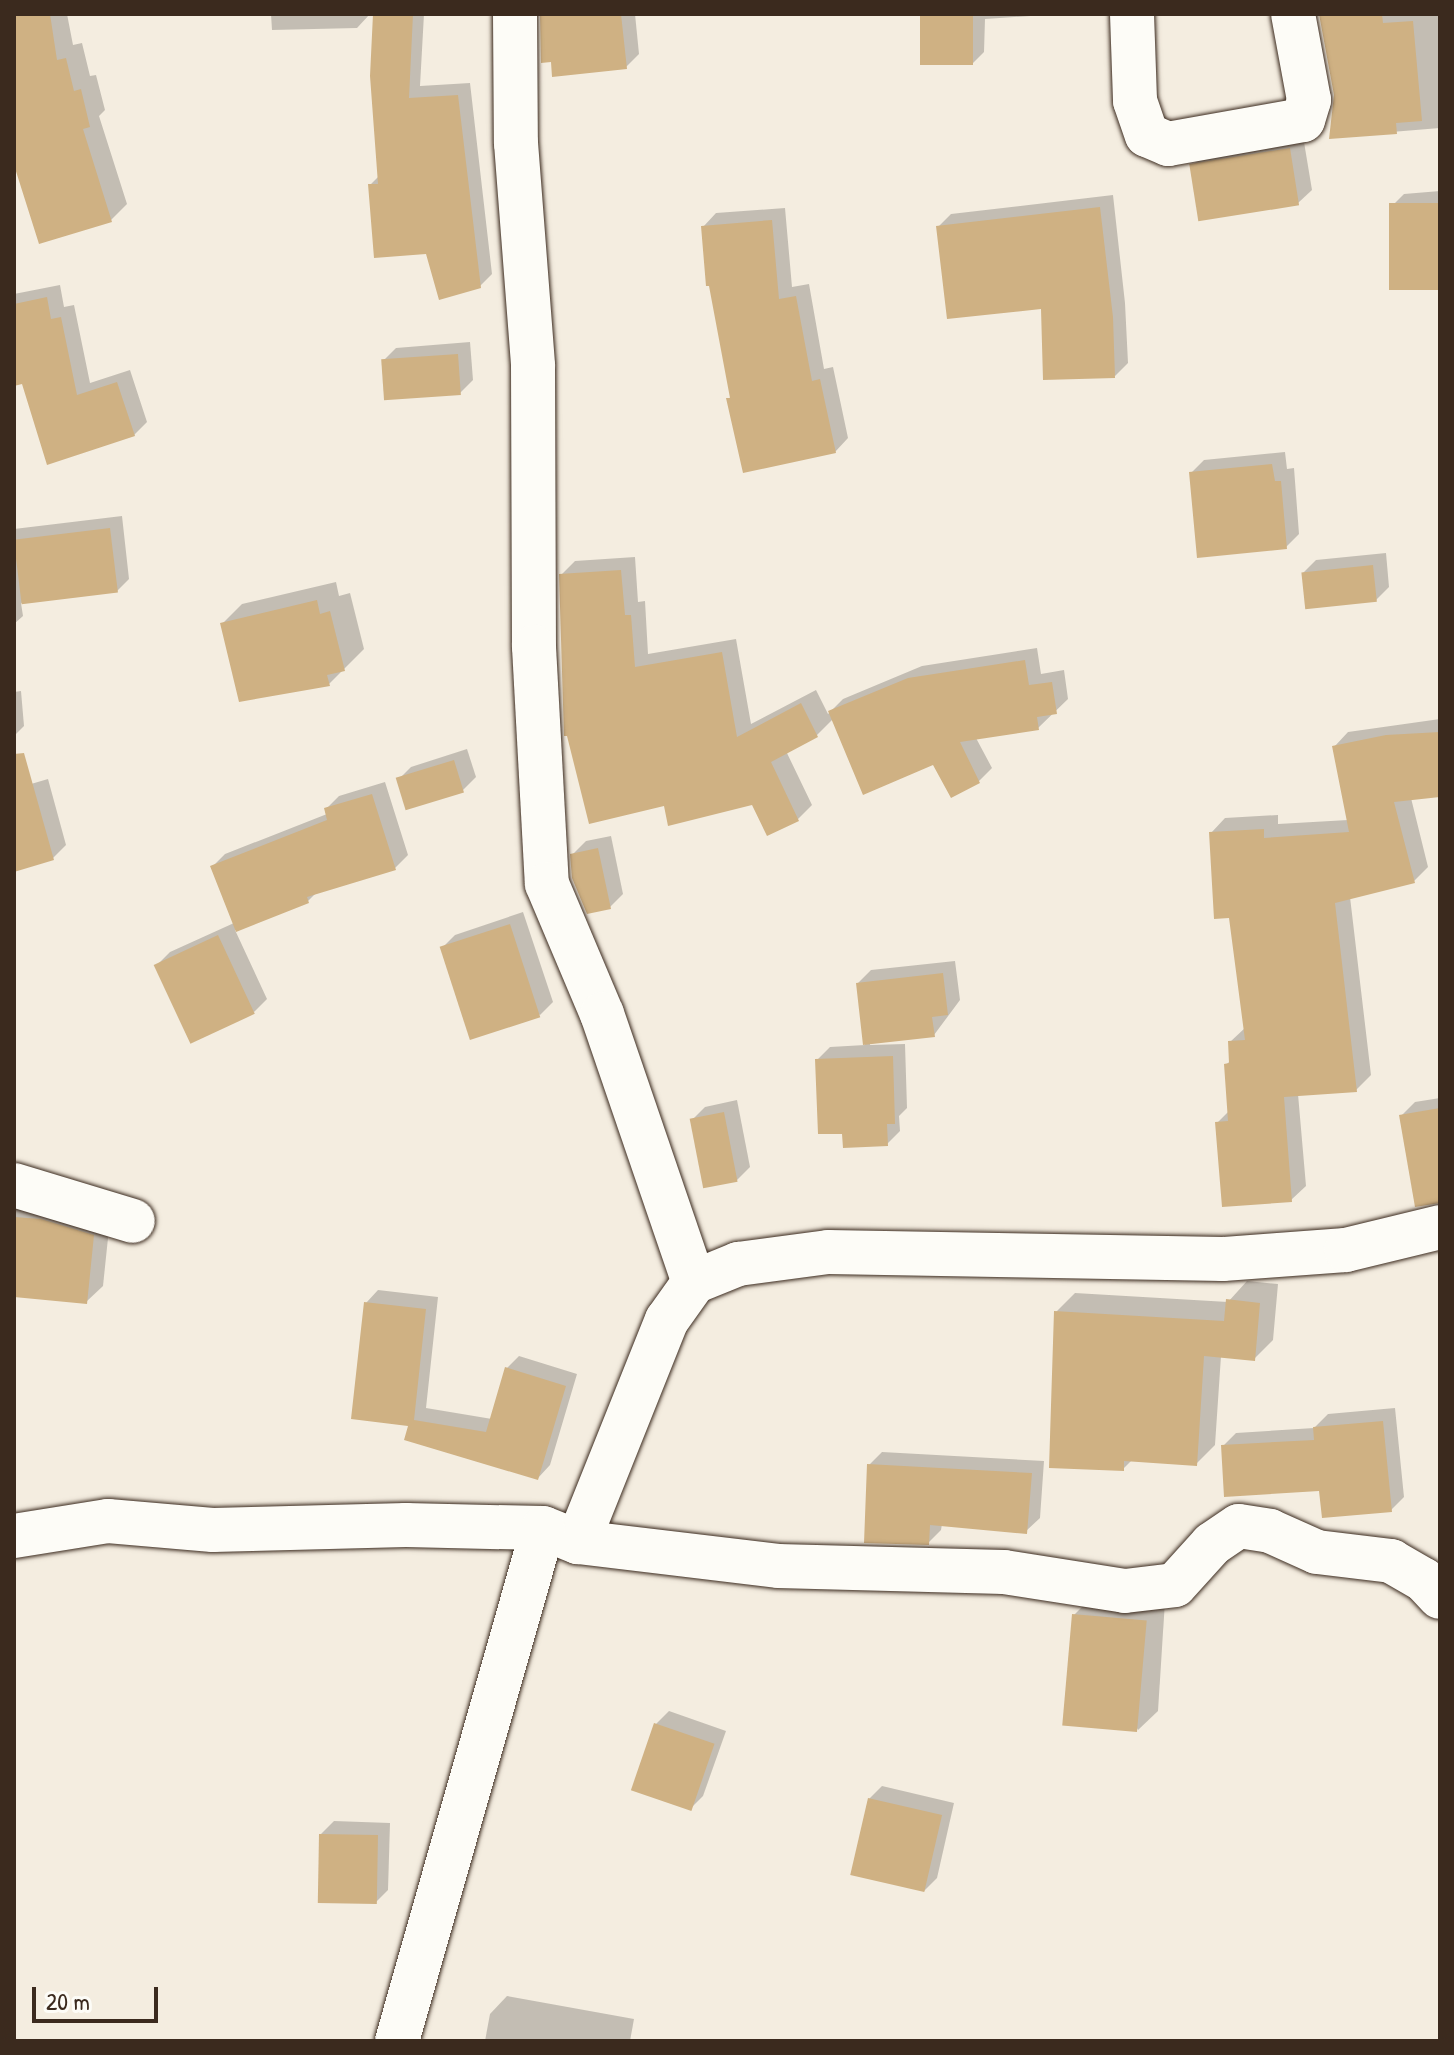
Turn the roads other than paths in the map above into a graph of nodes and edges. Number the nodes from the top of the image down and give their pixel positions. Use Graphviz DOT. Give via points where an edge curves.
graph roads {
  1 [pos="515,14"];
  2 [pos="1132,14"];
  3 [pos="1293,14"];
  4 [pos="14,1185"];
  5 [pos="133,1221"];
  6 [pos="1440,1227"];
  7 [pos="694,1282"];
  8 [pos="560,1535"];
  9 [pos="14,1536"];
  10 [pos="1440,1597"];
  11 [pos="397,2041"];
  1 -- 7 [label="street" via="516,143 533,366 534,647 547,884 602,1014"];
  2 -- 3 [label="street" via="1135,101 1147,135 1168,144 1303,120 1309,100"];
  4 -- 5 [label="street"];
  6 -- 7 [label="street" via="1346,1250 1223,1259 828,1252 738,1264"];
  7 -- 8 [label="street" via="667,1320"];
  8 -- 9 [label="street" via="406,1525 213,1530 108,1521"];
  8 -- 10 [label="street" via="778,1566 1004,1572 1125,1591 1175,1585 1212,1544 1239,1526 1270,1531 1317,1552 1391,1561 1424,1580"];
  8 -- 11 [label="street"];
}
